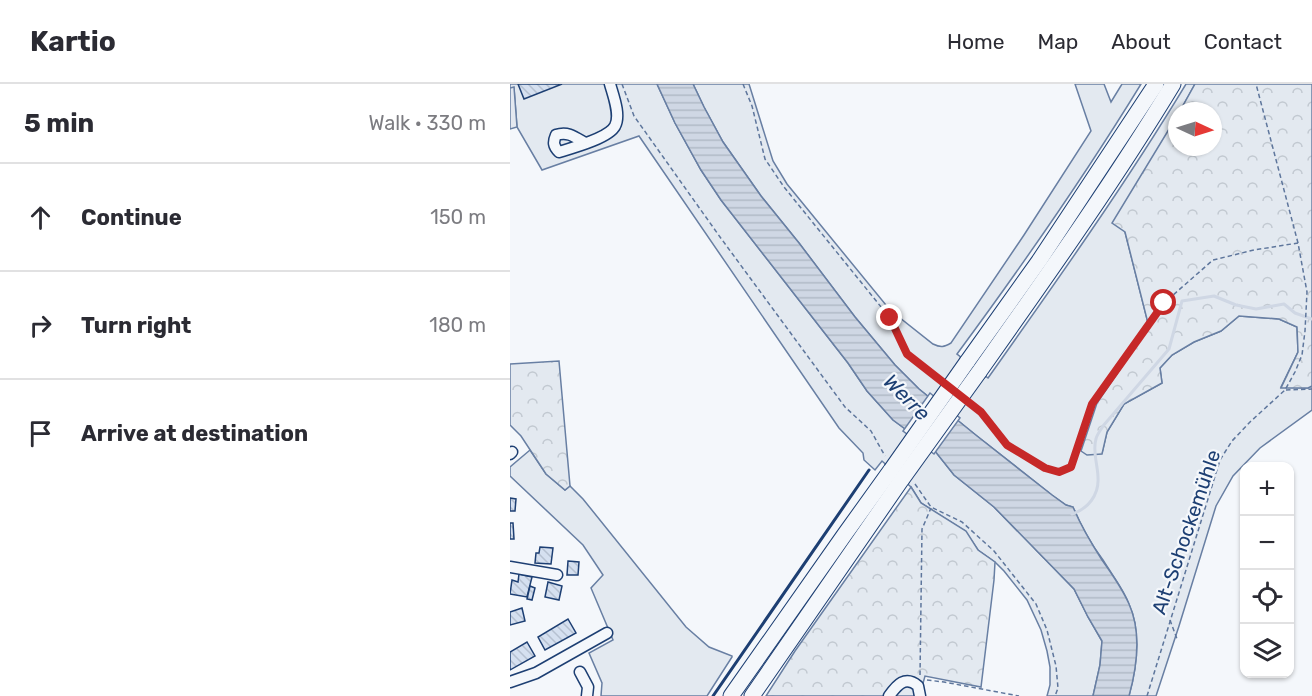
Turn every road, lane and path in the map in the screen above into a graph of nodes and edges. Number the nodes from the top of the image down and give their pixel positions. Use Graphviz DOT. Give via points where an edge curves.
graph roads {
  1 [pos="610,84"];
  2 [pos="622,84"];
  3 [pos="743,84"];
  4 [pos="1156,84"];
  5 [pos="1173,84"];
  6 [pos="1256,84"];
  7 [pos="585,143"];
  8 [pos="1298,243"];
  9 [pos="973,367"];
  10 [pos="944,383"];
  11 [pos="1312,389"];
  12 [pos="1285,390"];
  13 [pos="972,405"];
  14 [pos="871,431"];
  15 [pos="896,474"];
  16 [pos="510,567"];
  17 [pos="557,575"];
  18 [pos="1170,620"];
  19 [pos="607,633"];
  20 [pos="1177,639"];
  21 [pos="580,672"];
  22 [pos="510,682"];
  23 [pos="587,696"];
  24 [pos="731,696"];
  25 [pos="752,696"];
  26 [pos="889,696"];
  27 [pos="920,696"];
  28 [pos="1019,696"];
  29 [pos="1055,696"];
  30 [pos="1146,696"];
  1 -- 7 [label="street" via="617,109 616,126"];
  2 -- 14 [label="path" via="634,116 720,237 845,407"];
  3 -- 10 [label="path" via="765,159 890,318 907,354"];
  4 -- 9 [label="highway"];
  5 -- 9 [label="highway" via="1056,262"];
  6 -- 8 [label="path, Alt-Schockemühle"];
  8 -- 12 [label="path, Alt-Schockemühle" via="1307,292 1305,331 1302,355"];
  8 -- 13 [label="path" via="1213,260 1164,303 1092,404 1071,467 1059,472 1045,468 1007,445"];
  9 -- 15 [label="highway, bridge"];
  11 -- 12 [label="path"];
  12 -- 18 [label="path, Alt-Schockemühle" via="1250,422 1220,460"];
  15 -- 24 [label="highway" via="844,534"];
  15 -- 25 [label="highway"];
  16 -- 17 [label="street"];
  18 -- 20 [label="path"];
  18 -- 30 [label="path, Alt-Schockemühle"];
  19 -- 22 [label="street" via="536,673"];
  21 -- 23 [label="street" via="588,687"];
  26 -- 27 [label="street" via="900,683 911,682 918,686"];
  28 -- 29 [label="path" via="920,680 922,529 932,507 962,522 978,536 1036,604 1056,666"];
}
